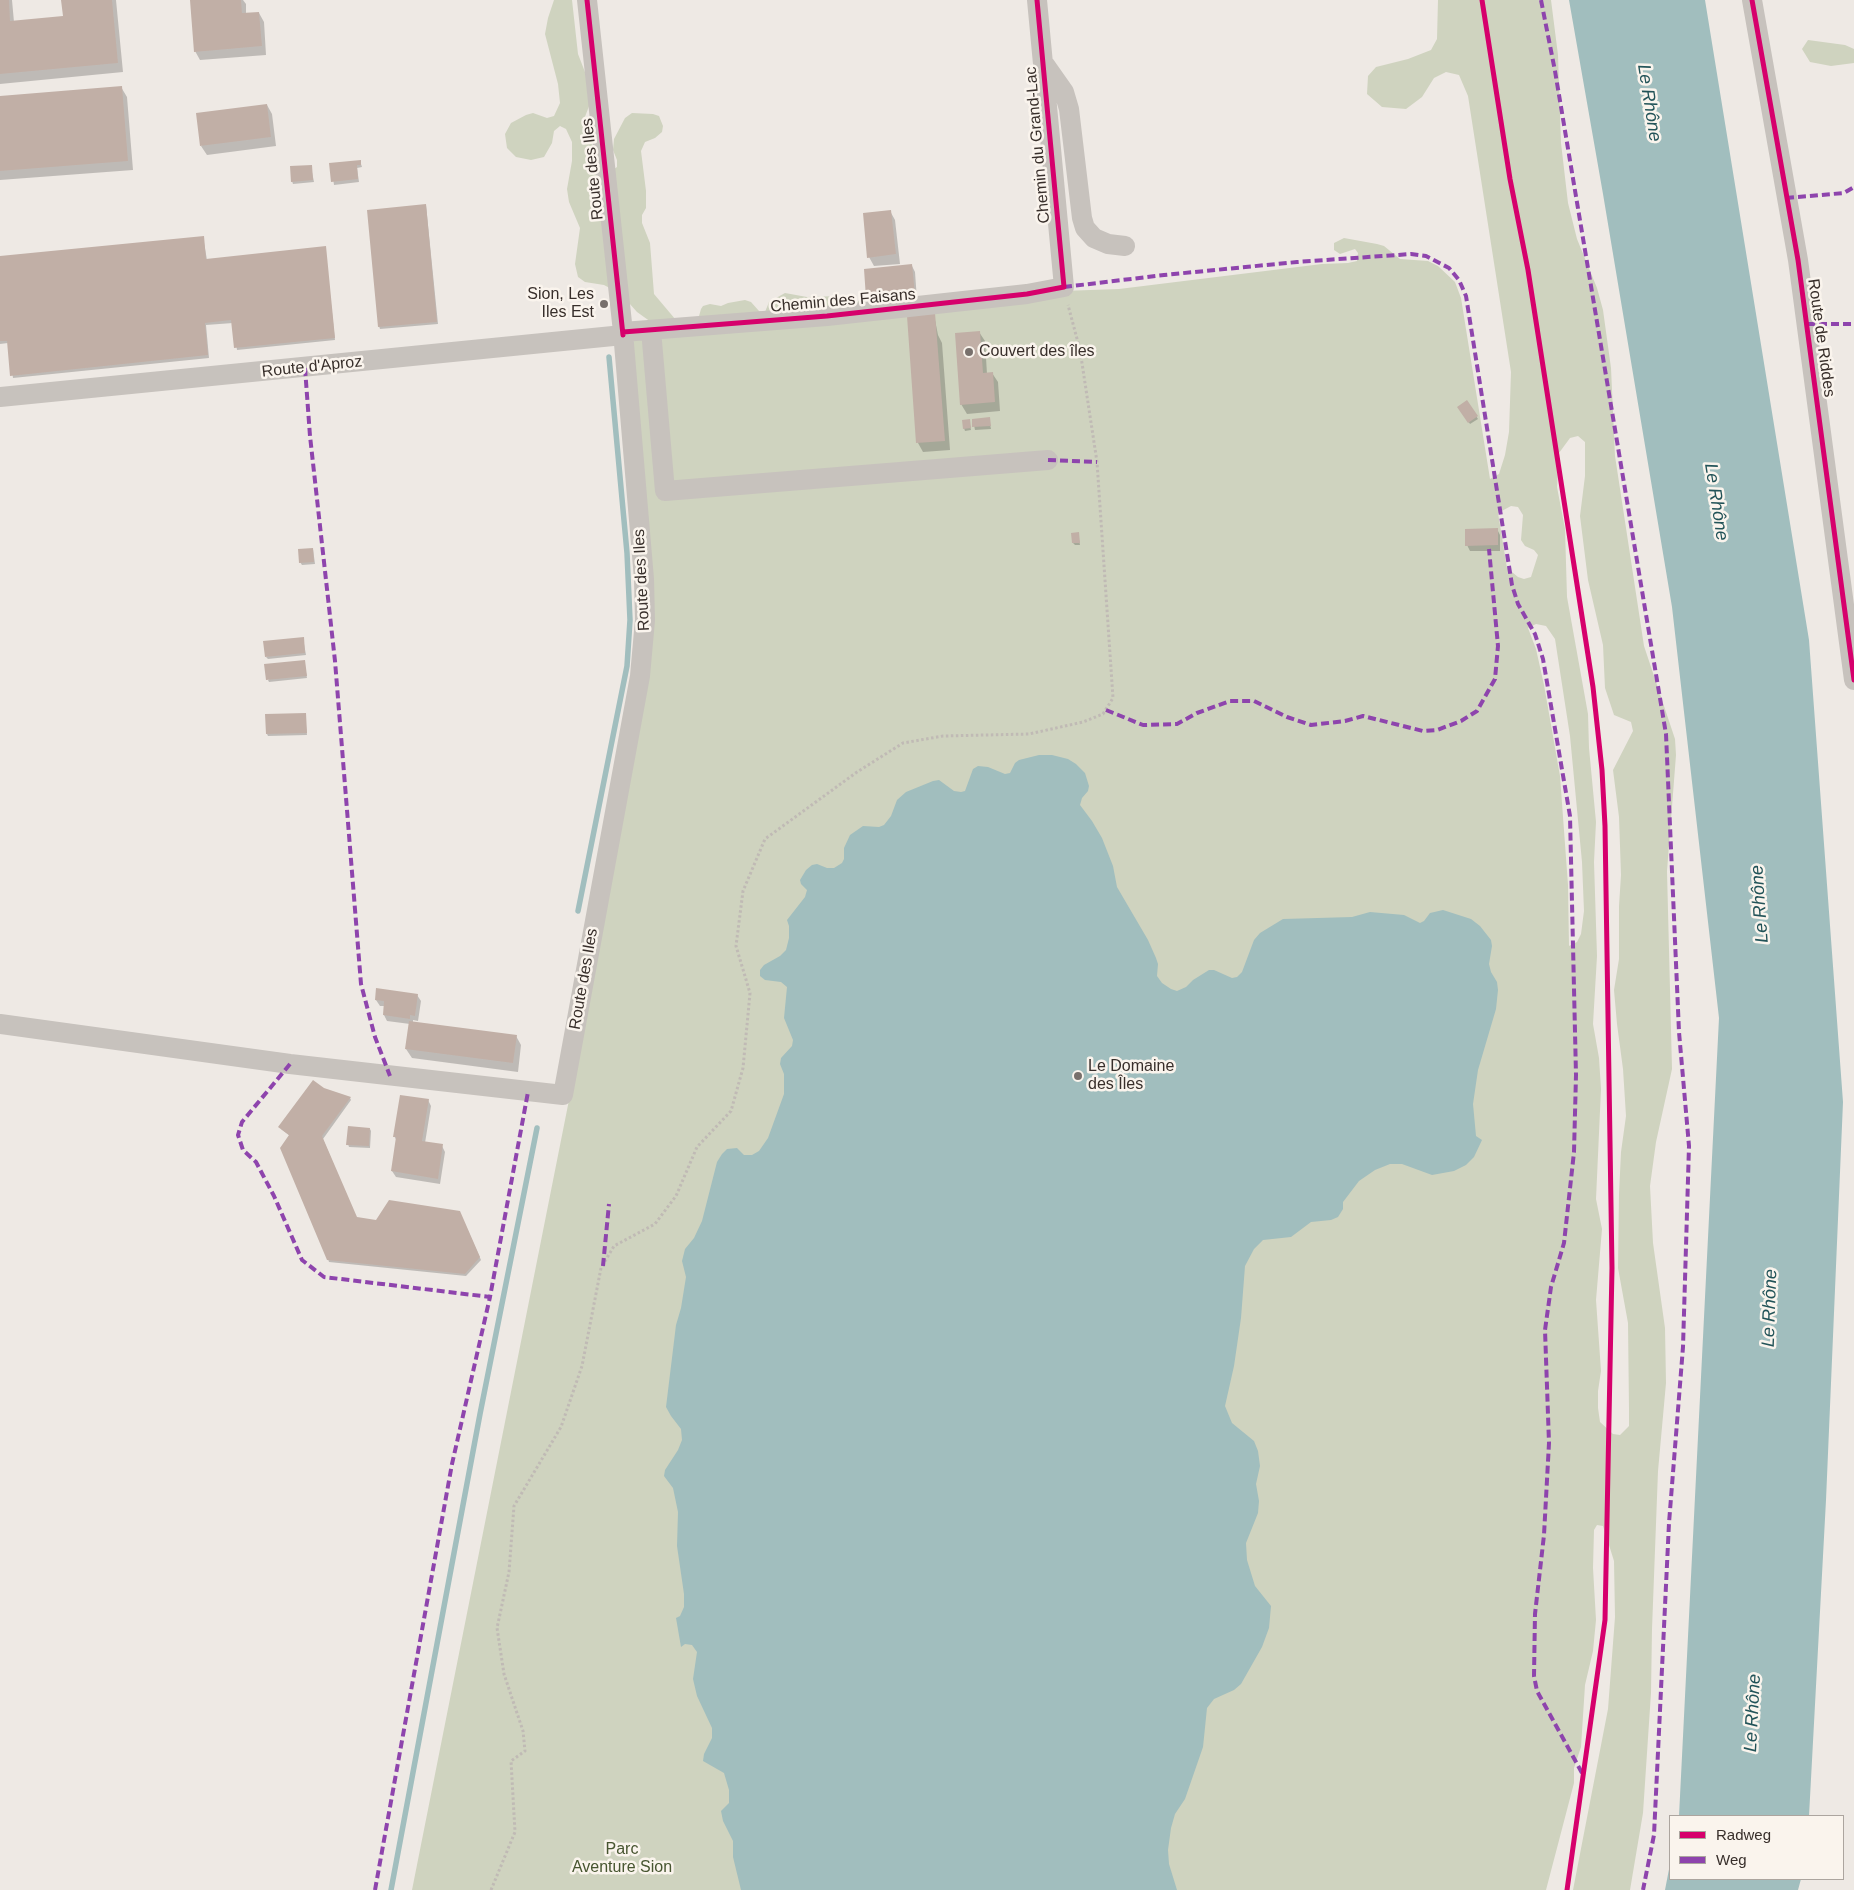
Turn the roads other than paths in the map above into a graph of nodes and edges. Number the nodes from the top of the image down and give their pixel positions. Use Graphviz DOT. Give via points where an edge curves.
graph roads {
  1 [pos="588,0"];
  2 [pos="1037,0"];
  3 [pos="1752,0"];
  4 [pos="1043,61"];
  5 [pos="1125,246"];
  6 [pos="1064,287"];
  7 [pos="652,330"];
  8 [pos="623,334"];
  9 [pos="0,397"];
  10 [pos="1048,460"];
  11 [pos="1854,680"];
  12 [pos="0,1024"];
  1 -- 8 [label="street, Route des Iles"];
  2 -- 4 [label="street, Chemin du Grand-Lac"];
  3 -- 11 [label="street, Route de Riddes" via="1798,260"];
  4 -- 5 [label="street" via="1064,92 1069,109 1085,228 1094,238"];
  4 -- 6 [label="street, Chemin du Grand-Lac"];
  6 -- 7 [label="street, Chemin des Faisans" via="827,316"];
  7 -- 8 [label="street, Chemin des Faisans"];
  7 -- 10 [label="street" via="665,491"];
  8 -- 9 [label="street, Route d'Aproz"];
  8 -- 12 [label="street, Route des Iles" via="644,580 644,650 563,1095 290,1064"];
}
